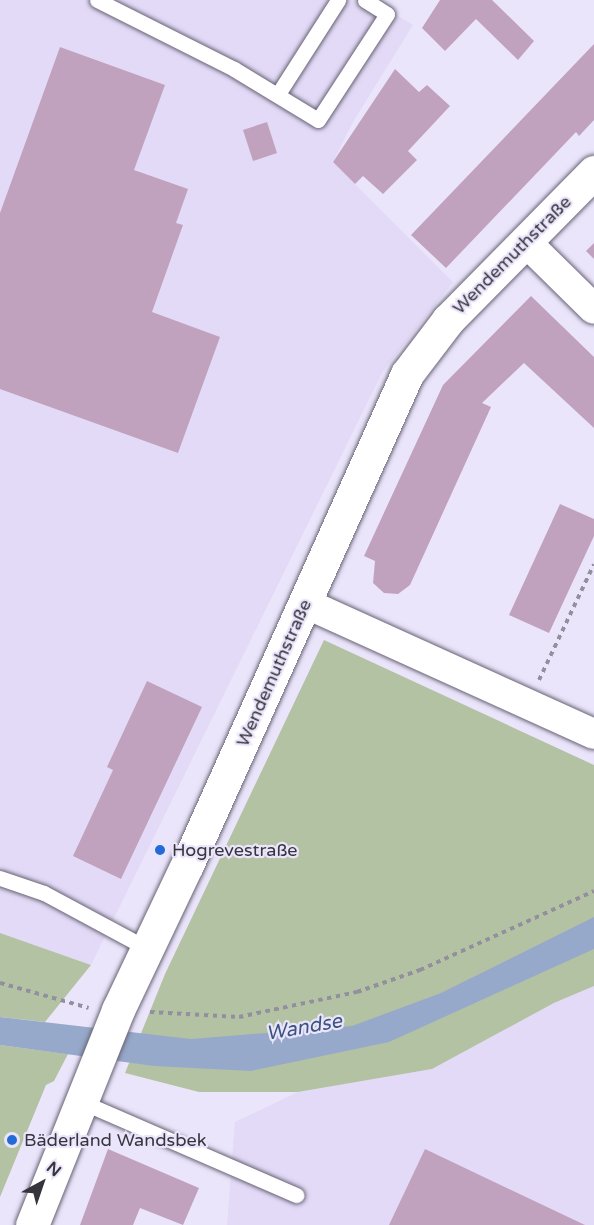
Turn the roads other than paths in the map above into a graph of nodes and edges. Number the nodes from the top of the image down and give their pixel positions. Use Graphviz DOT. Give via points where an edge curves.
graph roads {
  1 [pos="97,0"];
  2 [pos="338,0"];
  3 [pos="365,0"];
  4 [pos="278,94"];
  5 [pos="594,172"];
  6 [pos="526,242"];
  7 [pos="594,309"];
  8 [pos="305,603"];
  9 [pos="594,734"];
  10 [pos="0,878"];
  11 [pos="148,950"];
  12 [pos="80,1101"];
  13 [pos="296,1194"];
  14 [pos="32,1225"];
  1 -- 4 [label="lane"];
  2 -- 4 [label="lane"];
  3 -- 4 [label="lane" via="387,14 318,120"];
  5 -- 6 [label="street, Wendemuthstraße"];
  6 -- 7 [label="street"];
  6 -- 8 [label="street, Wendemuthstraße" via="448,320 407,374"];
  8 -- 9 [label="street" via="453,656 527,704"];
  8 -- 11 [label="street, Wendemuthstraße"];
  10 -- 11 [label="lane" via="44,892"];
  11 -- 12 [label="street, Wendemuthstraße"];
  12 -- 13 [label="lane"];
  12 -- 14 [label="street, Wendemuthstraße"];
}
